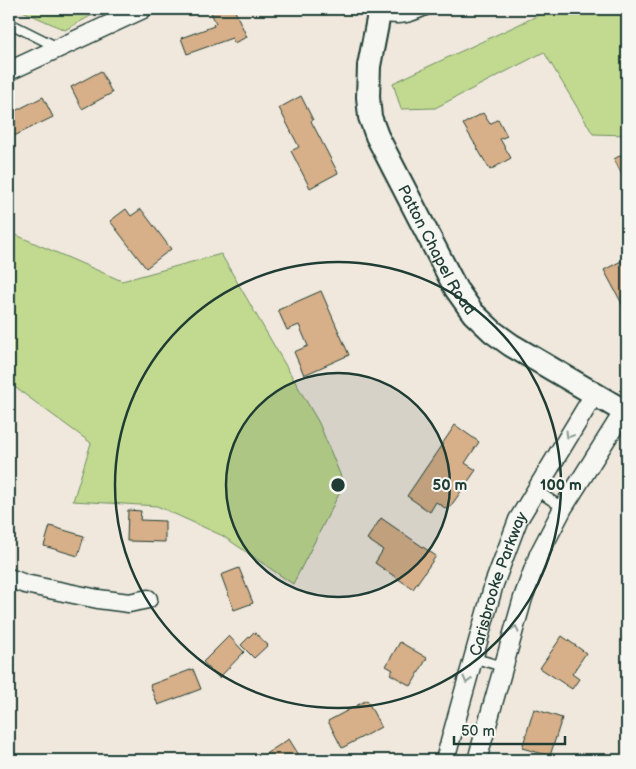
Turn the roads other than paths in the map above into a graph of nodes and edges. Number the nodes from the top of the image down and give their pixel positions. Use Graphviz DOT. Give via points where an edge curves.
graph roads {
  1 [pos="142,9"];
  2 [pos="429,9"];
  3 [pos="379,13"];
  4 [pos="9,23"];
  5 [pos="59,48"];
  6 [pos="9,71"];
  7 [pos="594,394"];
  8 [pos="626,412"];
  9 [pos="536,490"];
  10 [pos="562,508"];
  11 [pos="9,578"];
  12 [pos="148,599"];
  13 [pos="474,658"];
  14 [pos="504,667"];
  15 [pos="445,760"];
  16 [pos="477,760"];
  1 -- 5 [label="street"];
  2 -- 3 [label="lane" via="398,20"];
  3 -- 7 [label="street, Patton Chapel Road" via="369,66 370,117 385,154 456,289 473,313 493,332"];
  4 -- 5 [label="lane"];
  5 -- 6 [label="street"];
  7 -- 8 [label="street, Patton Chapel Road"];
  7 -- 9 [label="street, Carisbrooke Parkway, one-way"];
  8 -- 10 [label="street, Carisbrooke Parkway"];
  9 -- 10 [label="lane"];
  9 -- 13 [label="street, Carisbrooke Parkway" via="518,520 494,584"];
  14 -- 10 [label="street, Carisbrooke Parkway, one-way" via="539,554"];
  11 -- 12 [label="street" via="98,599 129,603"];
  13 -- 14 [label="lane"];
  13 -- 15 [label="street, Carisbrooke Parkway, one-way"];
  14 -- 16 [label="street, Carisbrooke Parkway"];
}
